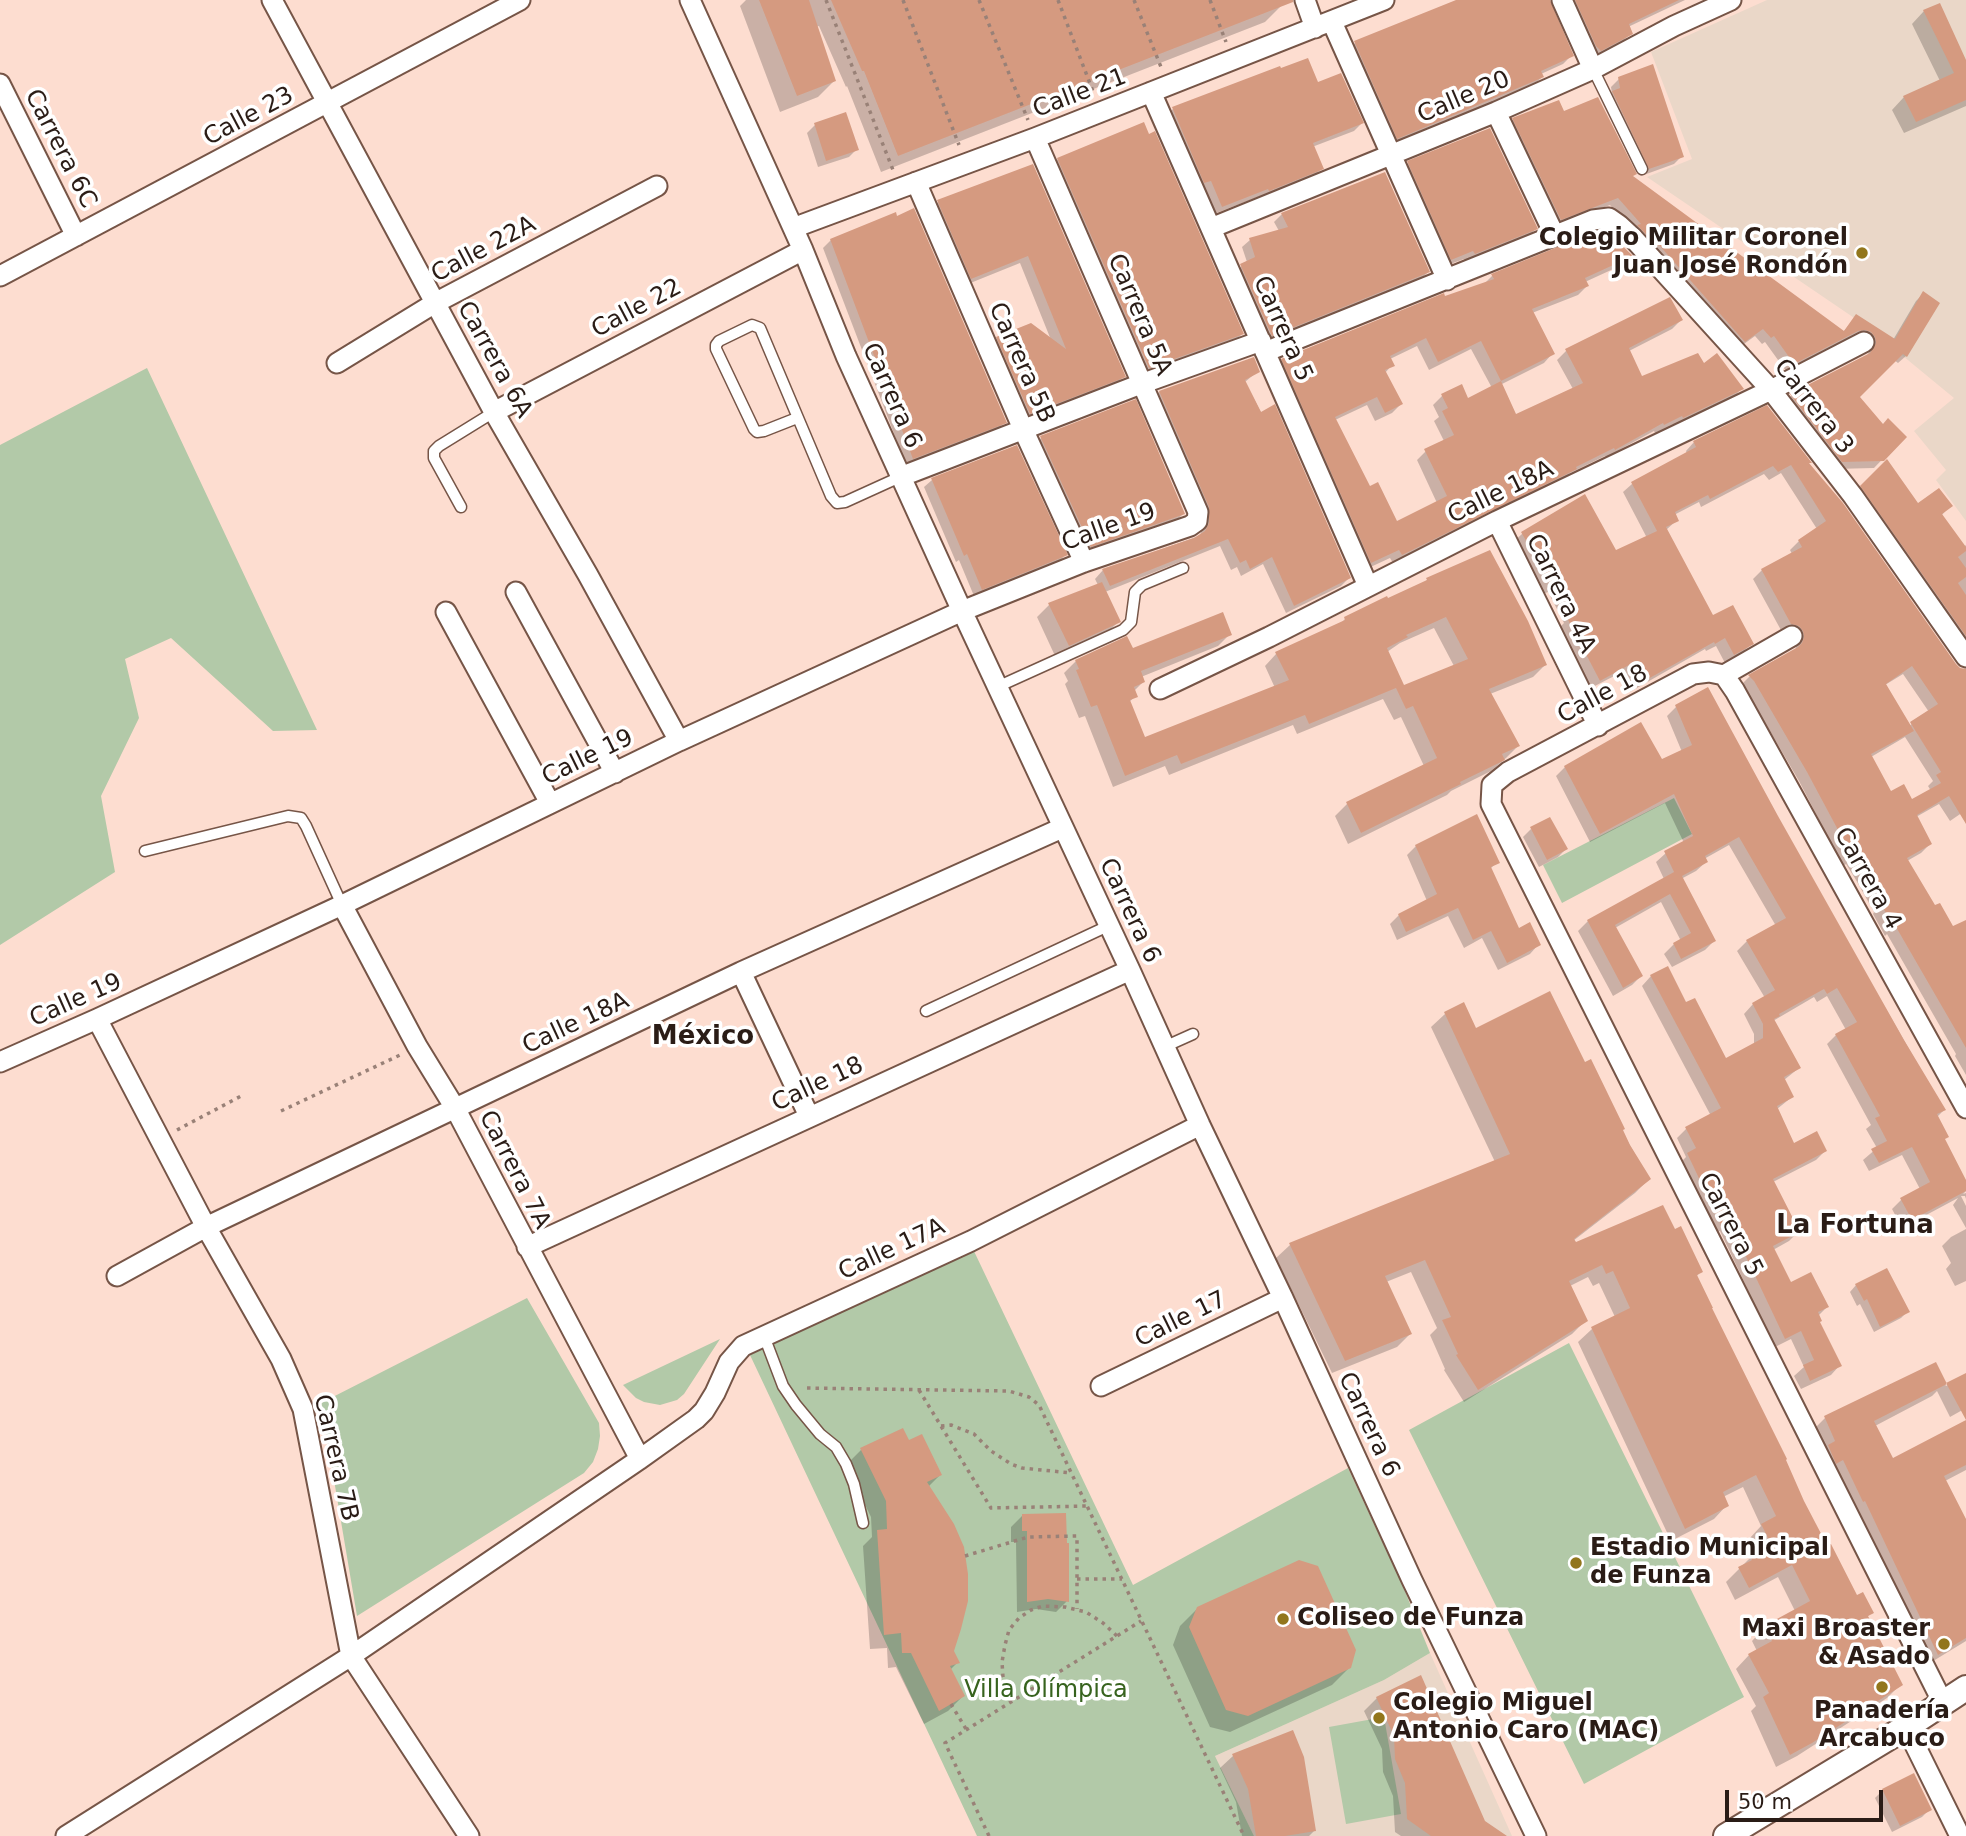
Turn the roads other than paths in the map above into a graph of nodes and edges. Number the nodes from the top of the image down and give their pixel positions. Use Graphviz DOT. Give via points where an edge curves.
graph roads {
  1 [pos="272,0"];
  2 [pos="520,0"];
  3 [pos="690,0"];
  4 [pos="1305,0"];
  5 [pos="1384,0"];
  6 [pos="1562,0"];
  7 [pos="1731,0"];
  8 [pos="1323,25"];
  9 [pos="1593,69"];
  10 [pos="0,84"];
  11 [pos="1160,89"];
  12 [pos="326,104"];
  13 [pos="1496,112"];
  14 [pos="1035,138"];
  15 [pos="1390,155"];
  16 [pos="1643,169"];
  17 [pos="908,185"];
  18 [pos="657,186"];
  19 [pos="1211,228"];
  20 [pos="793,229"];
  21 [pos="76,236"];
  22 [pos="1555,236"];
  23 [pos="803,250"];
  24 [pos="0,276"];
  25 [pos="1447,280"];
  26 [pos="435,303"];
  27 [pos="1864,342"];
  28 [pos="1263,347"];
  29 [pos="337,363"];
  30 [pos="1141,384"];
  31 [pos="1771,390"];
  32 [pos="494,412"];
  33 [pos="797,418"];
  34 [pos="1023,429"];
  35 [pos="900,477"];
  36 [pos="461,507"];
  37 [pos="1198,512"];
  38 [pos="1497,522"];
  39 [pos="1084,562"];
  40 [pos="1182,568"];
  41 [pos="1368,586"];
  42 [pos="516,592"];
  43 [pos="962,611"];
  44 [pos="446,612"];
  45 [pos="1792,636"];
  46 [pos="1966,657"];
  47 [pos="1724,676"];
  48 [pos="997,687"];
  49 [pos="1160,689"];
  50 [pos="1598,726"];
  51 [pos="679,741"];
  52 [pos="1508,772"];
  53 [pos="615,773"];
  54 [pos="550,803"];
  55 [pos="1062,828"];
  56 [pos="145,851"];
  57 [pos="342,905"];
  58 [pos="1108,926"];
  59 [pos="1130,971"];
  60 [pos="741,972"];
  61 [pos="926,1011"];
  62 [pos="97,1019"];
  63 [pos="1193,1034"];
  64 [pos="1164,1047"];
  65 [pos="0,1062"];
  66 [pos="455,1108"];
  67 [pos="1966,1108"];
  68 [pos="808,1116"];
  69 [pos="1200,1125"];
  70 [pos="206,1227"];
  71 [pos="527,1247"];
  72 [pos="117,1276"];
  73 [pos="1283,1298"];
  74 [pos="764,1336"];
  75 [pos="1101,1386"];
  76 [pos="640,1459"];
  77 [pos="863,1523"];
  78 [pos="351,1656"];
  79 [pos="1966,1688"];
  80 [pos="1943,1703"];
  81 [pos="1908,1726"];
  82 [pos="66,1836"];
  83 [pos="469,1836"];
  84 [pos="1536,1836"];
  85 [pos="1726,1836"];
  86 [pos="1960,1836"];
  1 -- 12 [label="street, Carrera 6A"];
  2 -- 12 [label="street, Calle 23"];
  3 -- 20 [label="street, Carrera 6"];
  4 -- 8 [label="street"];
  5 -- 8 [label="street, Calle 21"];
  6 -- 9 [label="street"];
  7 -- 9 [label="street, Calle 20"];
  8 -- 11 [label="street, Calle 21"];
  8 -- 15 [label="street"];
  9 -- 13 [label="street, Calle 20"];
  9 -- 16 [label="lane"];
  10 -- 21 [label="street, Carrera 6C"];
  11 -- 14 [label="street, Calle 21"];
  11 -- 19 [label="street, Carrera 5"];
  12 -- 21 [label="street, Calle 23"];
  12 -- 26 [label="street, Carrera 6A"];
  13 -- 15 [label="street, Calle 20"];
  13 -- 22 [label="street"];
  14 -- 17 [label="street, Calle 21"];
  14 -- 30 [label="street, Carrera 5A"];
  15 -- 19 [label="street, Calle 20"];
  15 -- 25 [label="street"];
  17 -- 20 [label="street, Calle 21"];
  17 -- 34 [label="street, Carrera 5B"];
  18 -- 26 [label="street, Calle 22A"];
  19 -- 28 [label="street, Carrera 5"];
  20 -- 23 [label="street, Carrera 6"];
  21 -- 24 [label="street, Calle 23"];
  22 -- 25 [label="street"];
  22 -- 31 [label="street, Carrera 3" via="1609,218 1633,237"];
  23 -- 32 [label="street, Calle 22"];
  23 -- 35 [label="street, Carrera 6"];
  25 -- 28 [label="street"];
  26 -- 29 [label="street, Calle 22A"];
  26 -- 32 [label="street, Carrera 6A"];
  27 -- 31 [label="street, Calle 18A"];
  28 -- 30 [label="street"];
  28 -- 41 [label="street, Carrera 5"];
  30 -- 34 [label="street"];
  30 -- 37 [label="street, Carrera 5A"];
  31 -- 38 [label="street, Calle 18A"];
  31 -- 46 [label="street, Carrera 3" via="1853,496"];
  32 -- 36 [label="lane" via="434,451"];
  32 -- 51 [label="street, Carrera 6A"];
  33 -- 33 [label="lane" via="760,328 752,326 719,341 716,349 757,432"];
  33 -- 35 [label="lane" via="837,503"];
  34 -- 35 [label="street"];
  34 -- 39 [label="street, Carrera 5B"];
  35 -- 43 [label="street, Carrera 6"];
  37 -- 39 [label="street, Calle 19" via="1197,522 1191,526"];
  38 -- 41 [label="street, Calle 18A"];
  38 -- 50 [label="street, Carrera 4A"];
  39 -- 43 [label="street, Calle 19"];
  40 -- 48 [label="lane" via="1135,592 1131,622 1123,630"];
  41 -- 49 [label="street, Calle 18A"];
  42 -- 53 [label="street"];
  43 -- 48 [label="street, Carrera 6"];
  43 -- 51 [label="street, Calle 19"];
  44 -- 54 [label="street"];
  45 -- 47 [label="street"];
  47 -- 50 [label="street, Calle 18" via="1709,671 1693,674"];
  47 -- 67 [label="street, Carrera 4"];
  48 -- 55 [label="street, Carrera 6"];
  50 -- 52 [label="street, Calle 18"];
  51 -- 53 [label="street, Calle 19"];
  52 -- 80 [label="street, Carrera 5" via="1492,785 1491,804"];
  53 -- 54 [label="street, Calle 19"];
  54 -- 57 [label="street, Calle 19"];
  55 -- 58 [label="street, Carrera 6"];
  55 -- 60 [label="street, Calle 18A"];
  56 -- 57 [label="lane" via="288,816 301,818"];
  57 -- 62 [label="street, Calle 19"];
  57 -- 66 [label="street, Carrera 7A" via="416,1046"];
  58 -- 59 [label="street, Carrera 6"];
  58 -- 61 [label="lane"];
  59 -- 64 [label="street, Carrera 6"];
  59 -- 68 [label="street, Calle 18"];
  60 -- 66 [label="street, Calle 18A"];
  60 -- 68 [label="street"];
  62 -- 65 [label="street, Calle 19"];
  62 -- 70 [label="street, Carrera 7B"];
  63 -- 64 [label="lane"];
  64 -- 69 [label="street, Carrera 6"];
  66 -- 70 [label="street, Calle 18A"];
  66 -- 71 [label="street, Carrera 7A"];
  68 -- 71 [label="street, Calle 18"];
  69 -- 73 [label="street, Carrera 6"];
  69 -- 74 [label="street, Calle 17A" via="971,1241"];
  70 -- 72 [label="street, Calle 18A"];
  70 -- 78 [label="street, Carrera 7B" via="281,1359 303,1409"];
  71 -- 76 [label="street, Carrera 7A"];
  73 -- 75 [label="street, Calle 17"];
  73 -- 84 [label="street, Carrera 6"];
  74 -- 76 [label="street, Calle 17A" via="736,1353 696,1419"];
  74 -- 77 [label="lane" via="783,1386 846,1464"];
  76 -- 78 [label="street, Calle 17A"];
  78 -- 82 [label="street, Calle 17A"];
  78 -- 83 [label="street, Carrera 7B"];
  79 -- 80 [label="street"];
  80 -- 81 [label="street"];
  81 -- 85 [label="street"];
  81 -- 86 [label="street"];
}
